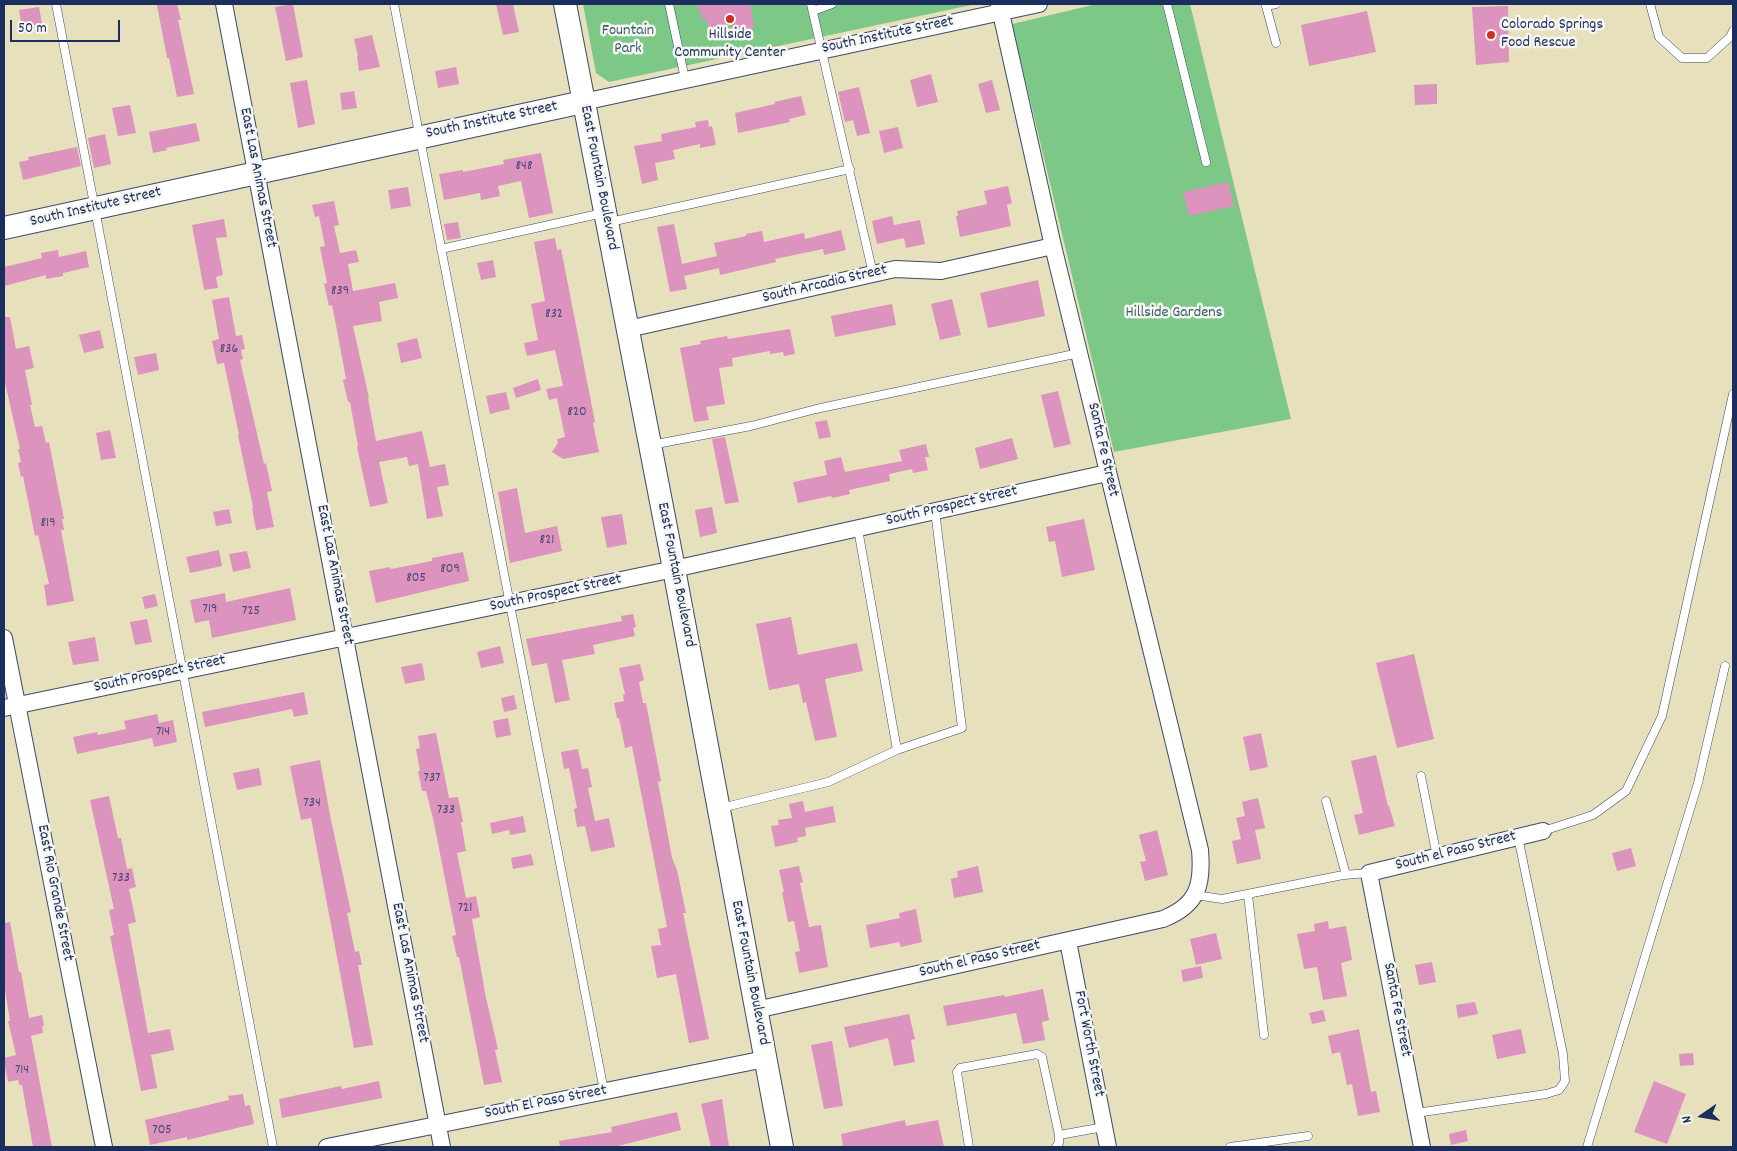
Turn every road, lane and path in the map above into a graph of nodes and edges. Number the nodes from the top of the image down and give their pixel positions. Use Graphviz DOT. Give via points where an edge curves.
graph roads {
  1 [pos="56,4"];
  2 [pos="224,4"];
  3 [pos="394,4"];
  4 [pos="565,4"];
  5 [pos="669,4"];
  6 [pos="832,4"];
  7 [pos="1039,4"];
  8 [pos="1167,4"];
  9 [pos="1276,4"];
  10 [pos="1650,4"];
  11 [pos="812,8"];
  12 [pos="1000,8"];
  13 [pos="1733,31"];
  14 [pos="1276,43"];
  15 [pos="822,50"];
  16 [pos="685,80"];
  17 [pos="583,102"];
  18 [pos="420,137"];
  19 [pos="1206,162"];
  20 [pos="850,169"];
  21 [pos="256,172"];
  22 [pos="94,208"];
  23 [pos="606,218"];
  24 [pos="4,228"];
  25 [pos="1053,246"];
  26 [pos="441,249"];
  27 [pos="873,274"];
  28 [pos="628,329"];
  29 [pos="1079,353"];
  30 [pos="1733,394"];
  31 [pos="650,445"];
  32 [pos="1107,472"];
  33 [pos="935,511"];
  34 [pos="858,529"];
  35 [pos="674,570"];
  36 [pos="510,604"];
  37 [pos="4,638"];
  38 [pos="345,638"];
  39 [pos="1725,666"];
  40 [pos="182,670"];
  41 [pos="10,706"];
  42 [pos="897,750"];
  43 [pos="1421,776"];
  44 [pos="1326,801"];
  45 [pos="719,809"];
  46 [pos="1543,832"];
  47 [pos="1518,837"];
  48 [pos="1436,857"];
  49 [pos="1370,873"];
  50 [pos="1346,875"];
  51 [pos="1195,895"];
  52 [pos="1248,895"];
  53 [pos="1068,940"];
  54 [pos="756,1010"];
  55 [pos="1264,1035"];
  56 [pos="766,1059"];
  57 [pos="604,1091"];
  58 [pos="1416,1113"];
  59 [pos="438,1124"];
  60 [pos="1104,1126"];
  61 [pos="1059,1135"];
  62 [pos="1308,1136"];
  63 [pos="104,1147"];
  64 [pos="273,1147"];
  65 [pos="327,1147"];
  66 [pos="442,1147"];
  67 [pos="782,1147"];
  68 [pos="969,1147"];
  69 [pos="1056,1147"];
  70 [pos="1108,1147"];
  71 [pos="1230,1147"];
  72 [pos="1422,1147"];
  73 [pos="1586,1147"];
  1 -- 22 [label="lane"];
  2 -- 21 [label="street, East Las Animas Street"];
  3 -- 18 [label="lane"];
  4 -- 17 [label="main road, East Fountain Boulevard"];
  5 -- 16 [label="lane"];
  6 -- 11 [label="lane"];
  7 -- 12 [label="street, South Institute Street"];
  8 -- 19 [label="lane"];
  9 -- 14 [label="lane" via="1266,6"];
  10 -- 13 [label="lane" via="1659,37 1682,58 1707,58"];
  11 -- 15 [label="lane"];
  12 -- 15 [label="street, South Institute Street"];
  12 -- 25 [label="street, Santa Fe Street"];
  15 -- 16 [label="street, South Institute Street"];
  15 -- 20 [label="lane"];
  16 -- 17 [label="street, South Institute Street"];
  17 -- 18 [label="main road, South Institute Street"];
  17 -- 23 [label="main road, East Fountain Boulevard"];
  18 -- 21 [label="main road, South Institute Street"];
  18 -- 26 [label="lane"];
  20 -- 23 [label="lane"];
  20 -- 27 [label="lane"];
  21 -- 22 [label="main road, South Institute Street"];
  21 -- 38 [label="street, East Las Animas Street"];
  22 -- 24 [label="main road, South Institute Street"];
  22 -- 40 [label="lane"];
  23 -- 26 [label="lane"];
  23 -- 28 [label="main road, East Fountain Boulevard"];
  25 -- 27 [label="street, South Arcadia Street" via="941,271 895,269"];
  25 -- 29 [label="street, Santa Fe Street"];
  26 -- 36 [label="lane"];
  27 -- 28 [label="street, South Arcadia Street"];
  28 -- 31 [label="main road, East Fountain Boulevard"];
  29 -- 31 [label="lane" via="751,426"];
  29 -- 32 [label="street, Santa Fe Street"];
  30 -- 46 [label="lane" via="1662,716 1626,791 1593,815"];
  31 -- 35 [label="main road, East Fountain Boulevard"];
  32 -- 33 [label="street, South Prospect Street"];
  32 -- 51 [label="street, Santa Fe Street" via="1200,850 1201,881"];
  33 -- 34 [label="street, South Prospect Street"];
  33 -- 42 [label="lane" via="962,728"];
  34 -- 35 [label="street, South Prospect Street"];
  34 -- 42 [label="lane"];
  35 -- 36 [label="street, South Prospect Street"];
  35 -- 45 [label="main road, East Fountain Boulevard"];
  36 -- 38 [label="street, South Prospect Street"];
  36 -- 57 [label="lane"];
  37 -- 41 [label="street, East Rio Grande Street"];
  38 -- 40 [label="street, South Prospect Street"];
  38 -- 59 [label="street, East Las Animas Street"];
  39 -- 73 [label="lane" via="1698,783"];
  40 -- 41 [label="street, South Prospect Street"];
  40 -- 64 [label="lane"];
  41 -- 63 [label="street, East Rio Grande Street"];
  42 -- 45 [label="lane" via="828,782"];
  43 -- 48 [label="lane"];
  44 -- 50 [label="lane"];
  45 -- 54 [label="main road, East Fountain Boulevard"];
  46 -- 47 [label="street, South el Paso Street"];
  47 -- 48 [label="street, South el Paso Street"];
  47 -- 58 [label="lane" via="1563,1054 1565,1081 1559,1090 1546,1094"];
  48 -- 49 [label="street, South el Paso Street"];
  49 -- 50 [label="lane"];
  49 -- 58 [label="street, Santa Fe Street"];
  50 -- 52 [label="lane"];
  51 -- 52 [label="lane" via="1222,899"];
  51 -- 53 [label="street, South el Paso Street" via="1185,906 1163,919"];
  52 -- 55 [label="lane"];
  53 -- 54 [label="street, South el Paso Street"];
  53 -- 60 [label="street, Fort Worth Street"];
  54 -- 56 [label="main road, East Fountain Boulevard"];
  56 -- 57 [label="street, South El Paso Street"];
  56 -- 67 [label="main road, East Fountain Boulevard"];
  57 -- 59 [label="street, South El Paso Street"];
  58 -- 72 [label="street, Santa Fe Street"];
  59 -- 65 [label="street, South El Paso Street"];
  59 -- 66 [label="street, East Las Animas Street"];
  60 -- 61 [label="lane"];
  60 -- 70 [label="street, Fort Worth Street"];
  61 -- 68 [label="lane" via="1042,1057 1037,1054 960,1068 957,1072"];
  61 -- 69 [label="lane"];
  62 -- 71 [label="lane"];
}
